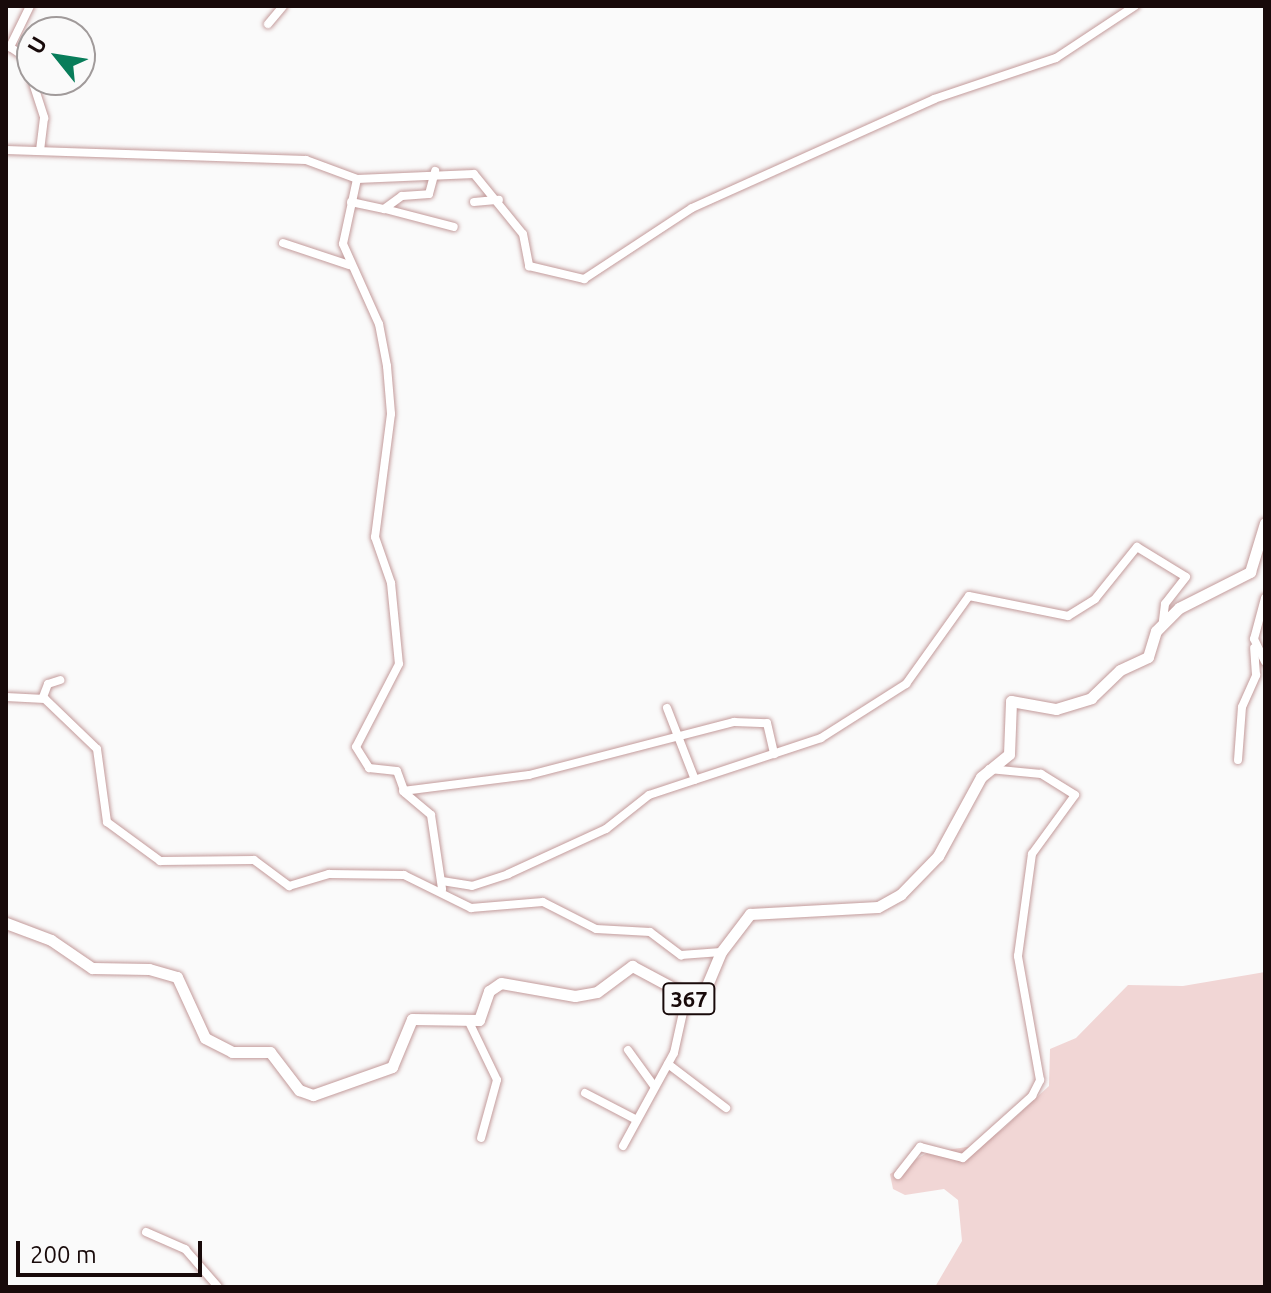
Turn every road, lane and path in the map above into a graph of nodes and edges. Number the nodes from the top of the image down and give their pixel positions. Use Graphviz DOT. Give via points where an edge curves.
graph roads {
  1 [pos="283,6"];
  2 [pos="1135,6"];
  3 [pos="268,24"];
  4 [pos="16,35"];
  5 [pos="16,51"];
  6 [pos="37,96"];
  7 [pos="6,150"];
  8 [pos="40,151"];
  9 [pos="435,171"];
  10 [pos="357,179"];
  11 [pos="499,200"];
  12 [pos="351,202"];
  13 [pos="474,202"];
  14 [pos="384,209"];
  15 [pos="454,227"];
  16 [pos="283,243"];
  17 [pos="349,265"];
  18 [pos="1265,523"];
  19 [pos="1262,561"];
  20 [pos="1265,598"];
  21 [pos="1163,621"];
  22 [pos="1254,648"];
  23 [pos="1265,662"];
  24 [pos="60,680"];
  25 [pos="6,697"];
  26 [pos="43,697"];
  27 [pos="667,708"];
  28 [pos="676,737"];
  29 [pos="774,754"];
  30 [pos="1238,760"];
  31 [pos="988,769"];
  32 [pos="695,780"];
  33 [pos="403,791"];
  34 [pos="442,885"];
  35 [pos="6,923"];
  36 [pos="721,952"];
  37 [pos="686,999"];
  38 [pos="469,1022"];
  39 [pos="628,1050"];
  40 [pos="668,1064"];
  41 [pos="654,1086"];
  42 [pos="585,1093"];
  43 [pos="726,1108"];
  44 [pos="635,1119"];
  45 [pos="481,1138"];
  46 [pos="623,1146"];
  47 [pos="898,1175"];
  48 [pos="146,1232"];
  49 [pos="218,1287"];
  1 -- 3 [label="street"];
  2 -- 11 [label="street" via="1056,58 934,99 692,208 584,279 529,266 523,234"];
  4 -- 5 [label="street" via="10,47"];
  6 -- 8 [label="street" via="44,118"];
  7 -- 8 [label="street"];
  8 -- 10 [label="street" via="306,160"];
  9 -- 10 [label="street"];
  9 -- 11 [label="street" via="474,174"];
  9 -- 14 [label="street" via="429,194 402,196"];
  10 -- 12 [label="street"];
  11 -- 13 [label="street"];
  12 -- 14 [label="street"];
  12 -- 17 [label="street" via="343,244"];
  14 -- 15 [label="street"];
  16 -- 17 [label="street"];
  17 -- 33 [label="street" via="379,324 387,366 391,414 375,537 391,583 399,664 356,747 369,768 397,771"];
  18 -- 19 [label="main road, 367"];
  19 -- 21 [label="main road, 367" via="1238,581 1191,598"];
  20 -- 22 [label="street"];
  21 -- 29 [label="street" via="1165,604 1186,577 1137,547 1095,599 1068,616 969,596 906,684 821,738"];
  21 -- 31 [label="main road, 367" via="1148,657 1120,670 1086,701 1056,709 1011,701 1012,748"];
  22 -- 23 [label="street"];
  22 -- 30 [label="street" via="1256,675 1242,707"];
  24 -- 26 [label="street" via="49,682"];
  25 -- 26 [label="street"];
  26 -- 34 [label="street" via="102,755 107,822 160,861 254,860 289,886 329,874 389,873"];
  27 -- 28 [label="street"];
  28 -- 29 [label="street" via="762,720"];
  28 -- 32 [label="street"];
  28 -- 33 [label="street" via="529,775"];
  29 -- 32 [label="street"];
  31 -- 36 [label="main road, 367" via="938,856 888,904 758,911"];
  31 -- 47 [label="street" via="1041,774 1075,795 1032,854 1018,956 1040,1080 1032,1096 963,1158 920,1147"];
  32 -- 34 [label="street" via="649,795 606,829 508,874 472,886"];
  33 -- 34 [label="street" via="434,820"];
  34 -- 36 [label="street" via="471,908 543,902 596,929 650,932 681,955"];
  35 -- 38 [label="main road" via="46,937 92,968 177,977 205,1038 232,1052 270,1052 299,1090 313,1095 392,1067 412,1019"];
  36 -- 37 [label="main road, 367" via="705,990"];
  37 -- 38 [label="main road, 367" via="630,966 597,992 575,996 498,983 480,1019"];
  37 -- 40 [label="street"];
  38 -- 45 [label="street" via="497,1080"];
  39 -- 41 [label="street"];
  40 -- 41 [label="street"];
  40 -- 43 [label="street"];
  41 -- 44 [label="street"];
  42 -- 44 [label="street"];
  44 -- 46 [label="street"];
  48 -- 49 [label="street" via="185,1249"];
}
